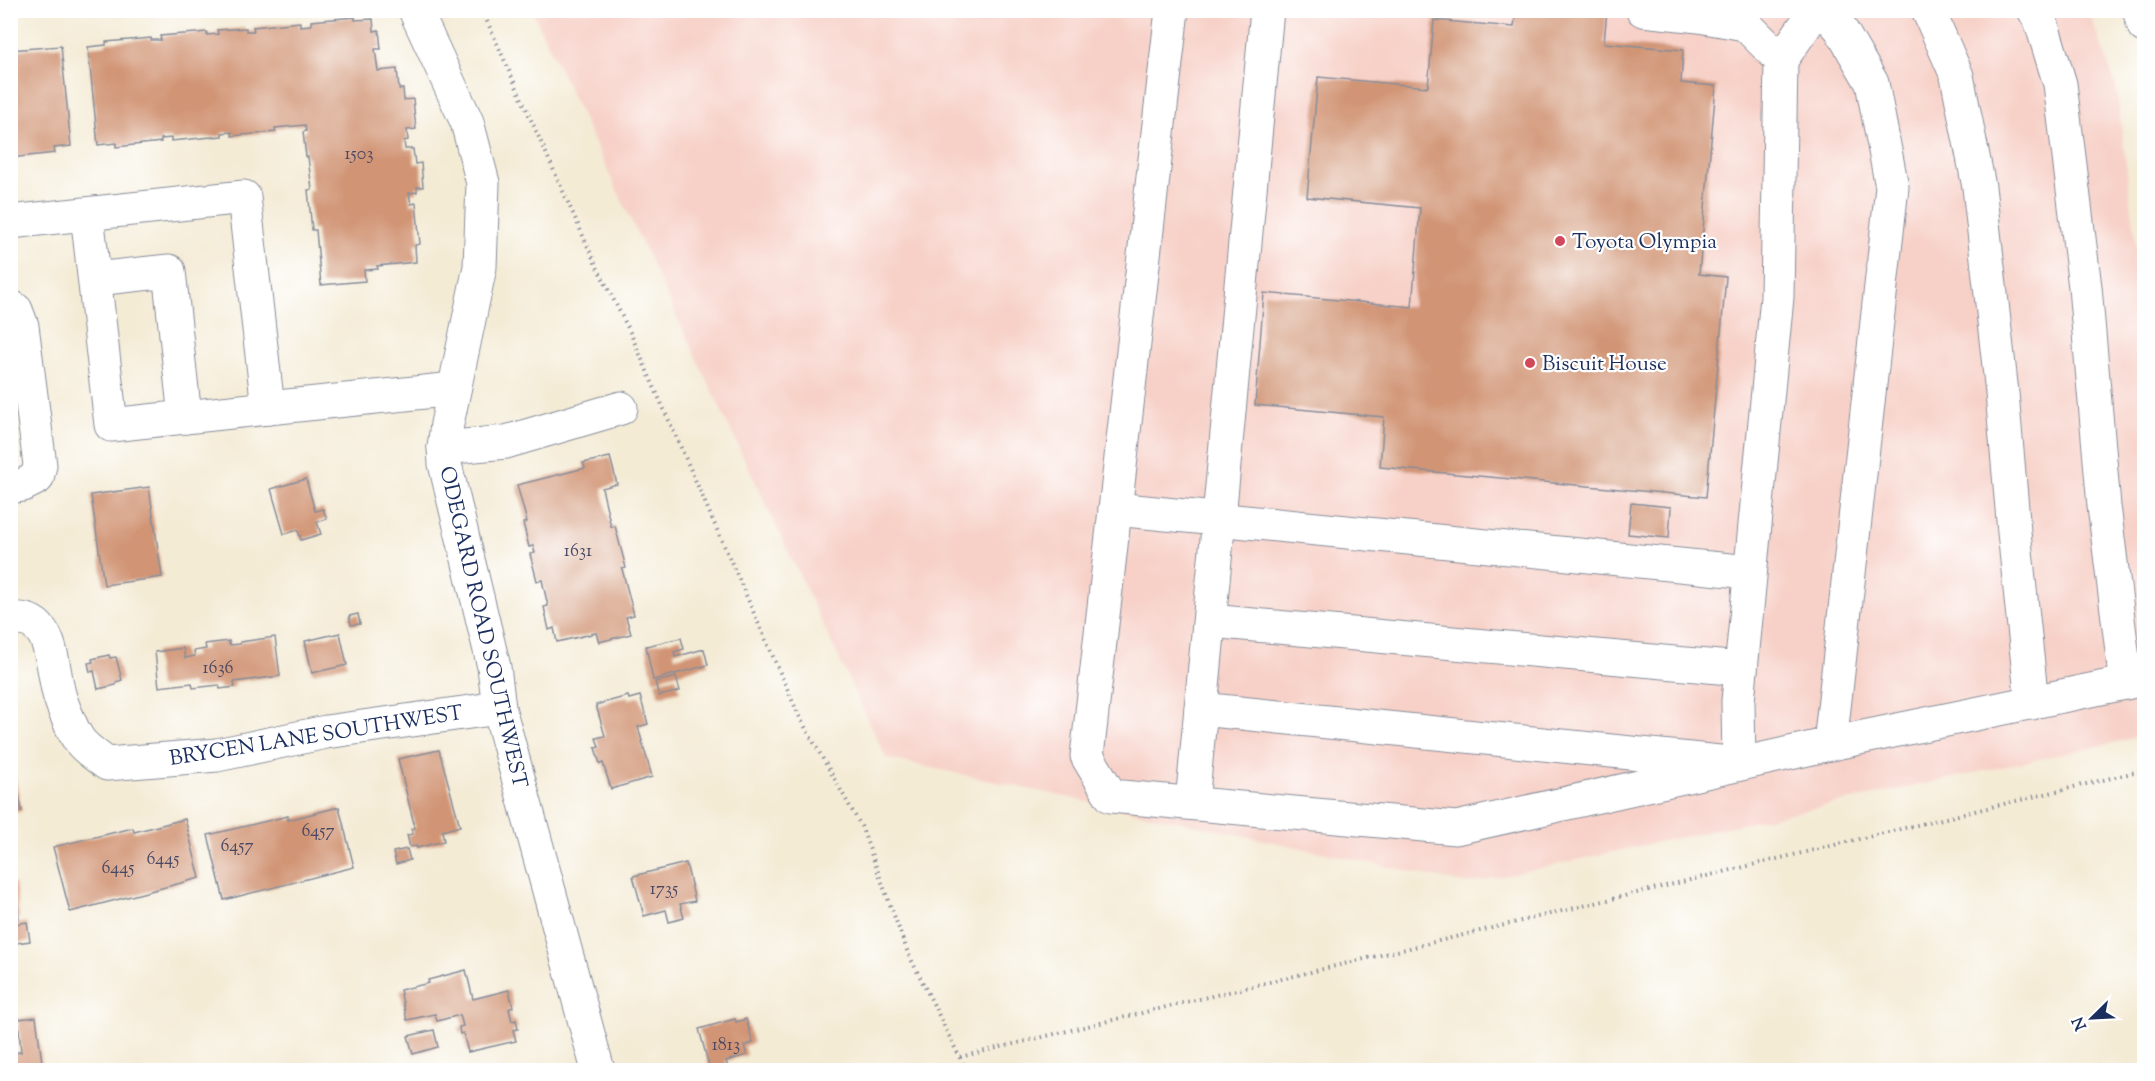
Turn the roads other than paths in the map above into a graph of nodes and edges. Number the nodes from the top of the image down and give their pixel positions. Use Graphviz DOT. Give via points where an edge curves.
graph roads {
  1 [pos="415,10"];
  2 [pos="1172,10"];
  3 [pos="1267,10"];
  4 [pos="1643,10"];
  5 [pos="1928,10"];
  6 [pos="2034,10"];
  7 [pos="2139,10"];
  8 [pos="1826,12"];
  9 [pos="2145,26"];
  10 [pos="1781,60"];
  11 [pos="87,214"];
  12 [pos="10,222"];
  13 [pos="94,279"];
  14 [pos="10,306"];
  15 [pos="453,389"];
  16 [pos="268,408"];
  17 [pos="621,408"];
  18 [pos="185,417"];
  19 [pos="444,448"];
  20 [pos="10,487"];
  21 [pos="1115,509"];
  22 [pos="1220,519"];
  23 [pos="1750,572"];
  24 [pos="10,619"];
  25 [pos="1210,621"];
  26 [pos="1741,669"];
  27 [pos="2135,681"];
  28 [pos="2032,703"];
  29 [pos="499,708"];
  30 [pos="1201,709"];
  31 [pos="1830,744"];
  32 [pos="1739,764"];
  33 [pos="1192,804"];
  34 [pos="598,1071"];
  1 -- 15 [label="street, ODEGARD ROAD SOUTHWEST" via="467,122 483,183 480,267"];
  2 -- 21 [label="street"];
  3 -- 22 [label="street"];
  4 -- 10 [label="street" via="1745,24"];
  5 -- 28 [label="street" via="1957,76 1979,188"];
  6 -- 27 [label="street" via="2060,84 2085,287 2104,506"];
  7 -- 9 [label="street"];
  8 -- 10 [label="street"];
  8 -- 31 [label="street" via="1840,28 1872,83 1892,187"];
  10 -- 23 [label="street" via="1777,297"];
  11 -- 12 [label="street"];
  11 -- 13 [label="street"];
  11 -- 16 [label="street" via="244,197"];
  13 -- 18 [label="street" via="111,425"];
  13 -- 18 [label="street" via="169,271"];
  14 -- 20 [label="street" via="16,310 22,326 40,465 37,478"];
  15 -- 16 [label="street"];
  15 -- 19 [label="street, ODEGARD ROAD SOUTHWEST"];
  16 -- 18 [label="street"];
  17 -- 19 [label="street" via="506,442"];
  19 -- 29 [label="street, ODEGARD ROAD SOUTHWEST" via="494,667"];
  21 -- 22 [label="street"];
  21 -- 33 [label="street" via="1087,756 1112,796"];
  22 -- 23 [label="street"];
  22 -- 25 [label="street"];
  23 -- 26 [label="street"];
  24 -- 29 [label="street, BRYCEN LANE SOUTHWEST" via="21,618 38,625 51,647 59,695 79,741 107,764 217,755 326,732"];
  25 -- 26 [label="street"];
  25 -- 30 [label="street"];
  26 -- 32 [label="street"];
  27 -- 28 [label="street"];
  28 -- 31 [label="street"];
  29 -- 34 [label="street, ODEGARD ROAD SOUTHWEST"];
  30 -- 32 [label="street"];
  30 -- 33 [label="street"];
  31 -- 32 [label="street"];
  32 -- 33 [label="street" via="1456,828"];
}
